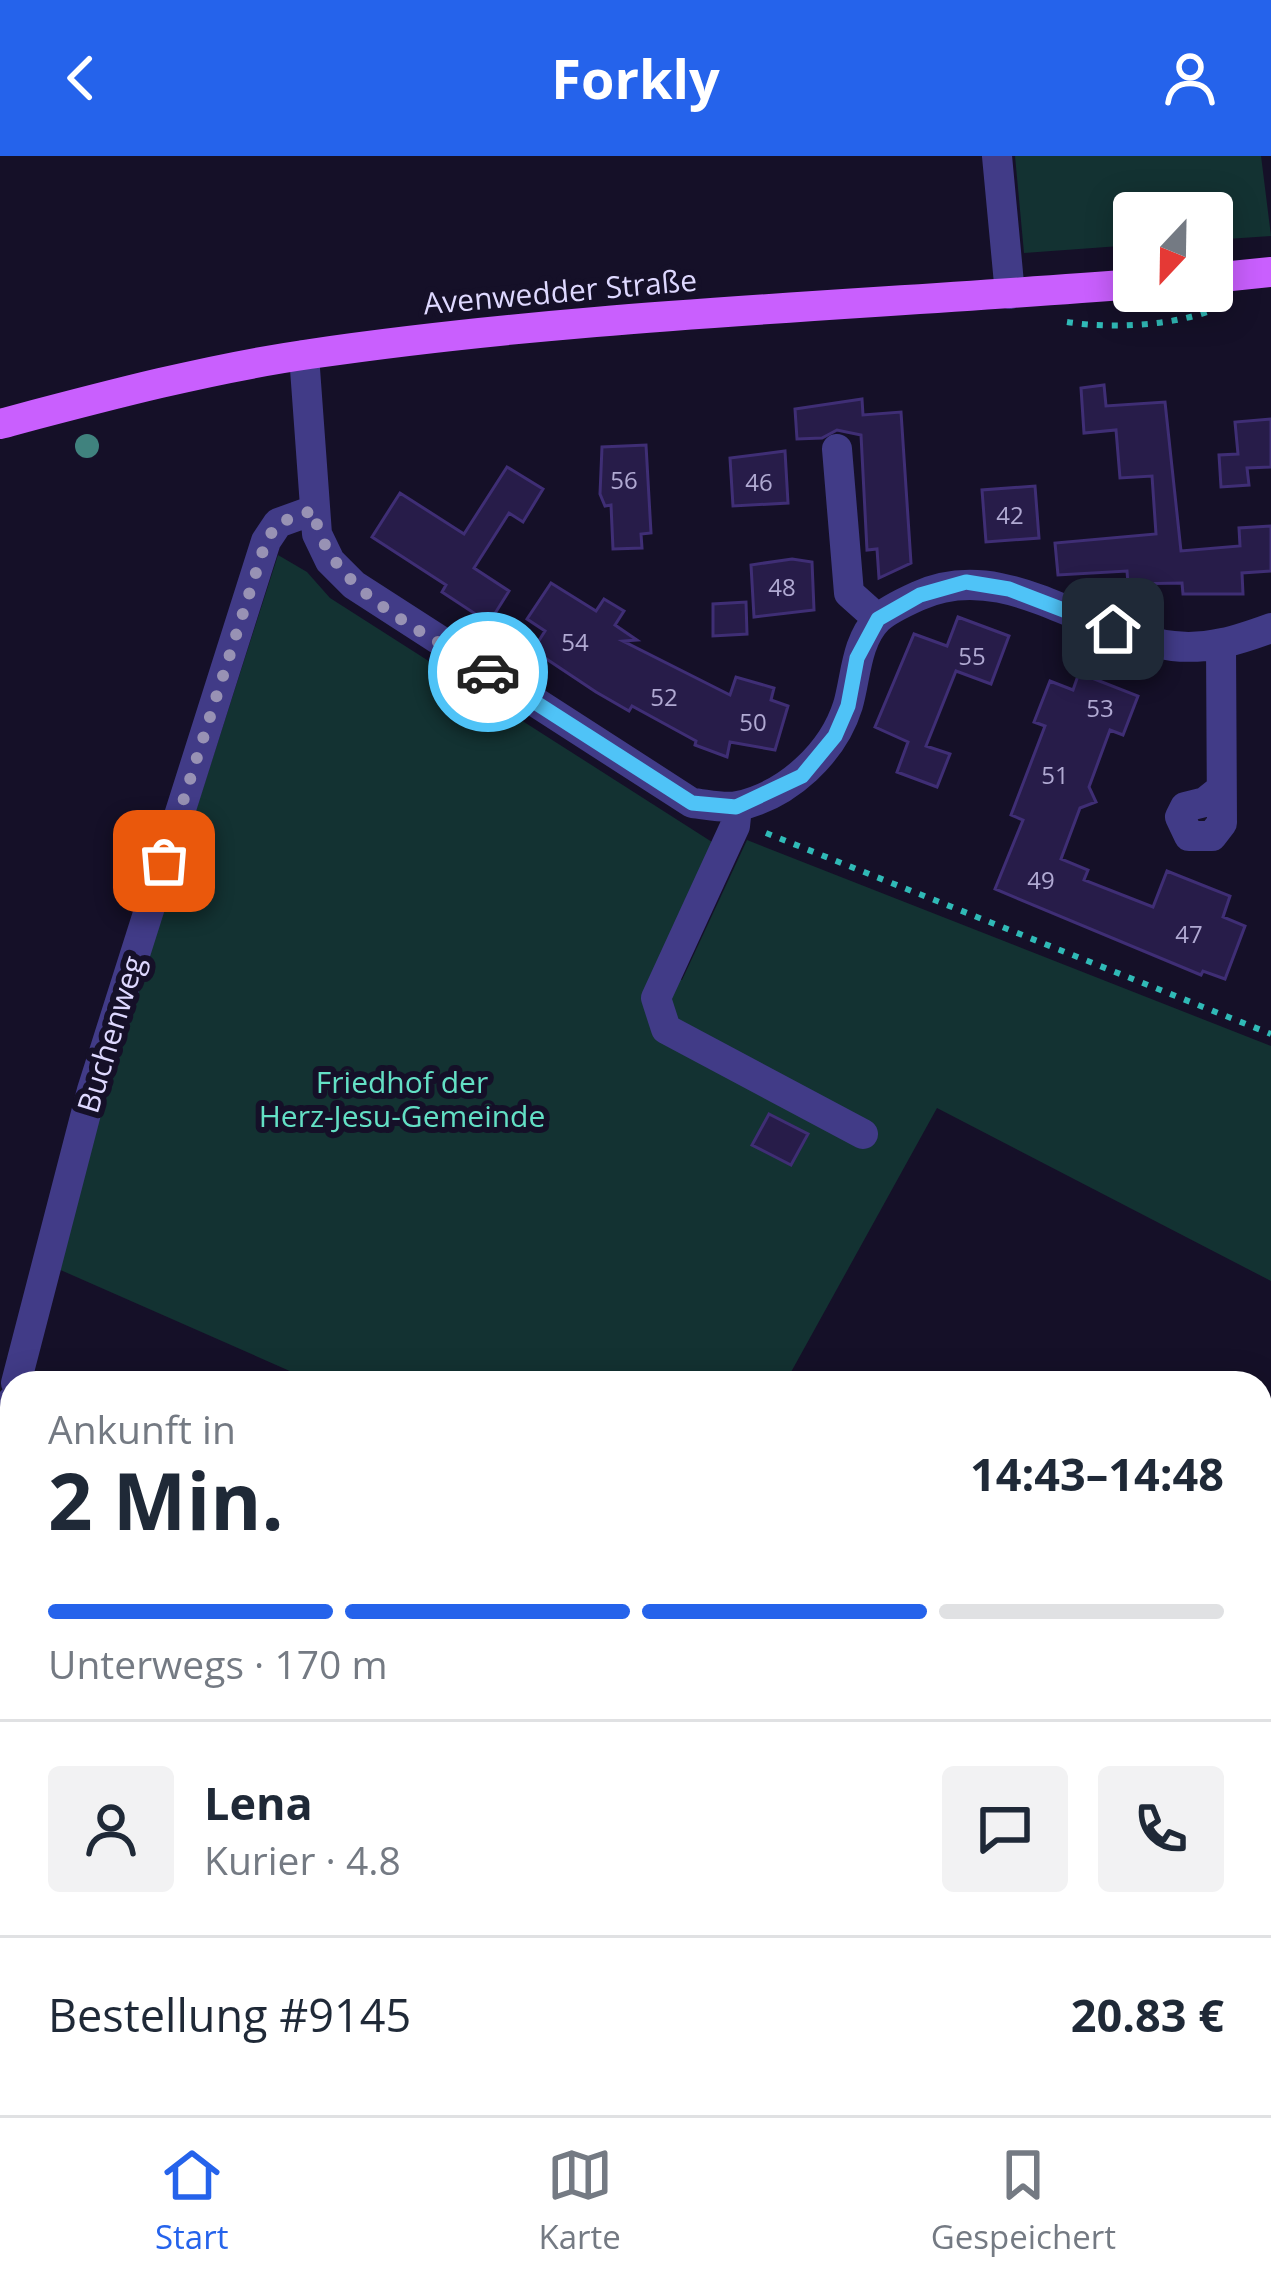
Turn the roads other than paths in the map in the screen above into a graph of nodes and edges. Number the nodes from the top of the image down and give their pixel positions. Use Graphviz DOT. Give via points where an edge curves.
graph roads {
  1 [pos="997,156"];
  2 [pos="1271,272"];
  3 [pos="1233,276"];
  4 [pos="1113,286"];
  5 [pos="1010,294"];
  6 [pos="304,355"];
  7 [pos="0,424"];
  8 [pos="837,448"];
  9 [pos="314,510"];
  10 [pos="878,619"];
  11 [pos="1271,628"];
  12 [pos="1221,646"];
  13 [pos="1220,790"];
  14 [pos="736,807"];
  15 [pos="863,1135"];
  16 [pos="19,1371"];
  1 -- 5 [label="street"];
  2 -- 3 [label="main road"];
  4 -- 5 [label="main road, Avenwedder Straße"];
  5 -- 6 [label="main road, Avenwedder Straße" via="616,321"];
  6 -- 7 [label="main road, Avenwedder Straße"];
  6 -- 9 [label="street"];
  8 -- 10 [label="street" via="849,593"];
  9 -- 14 [label="street" via="330,561 354,585 692,803"];
  9 -- 16 [label="street, Buchenweg" via="278,523 266,541 92,1090"];
  10 -- 12 [label="street" via="966,582 1009,589 1139,639"];
  10 -- 14 [label="street" via="857,658 835,736 802,776"];
  11 -- 12 [label="street"];
  12 -- 13 [label="street"];
  14 -- 15 [label="street" via="735,826 656,998 666,1029"];
}
